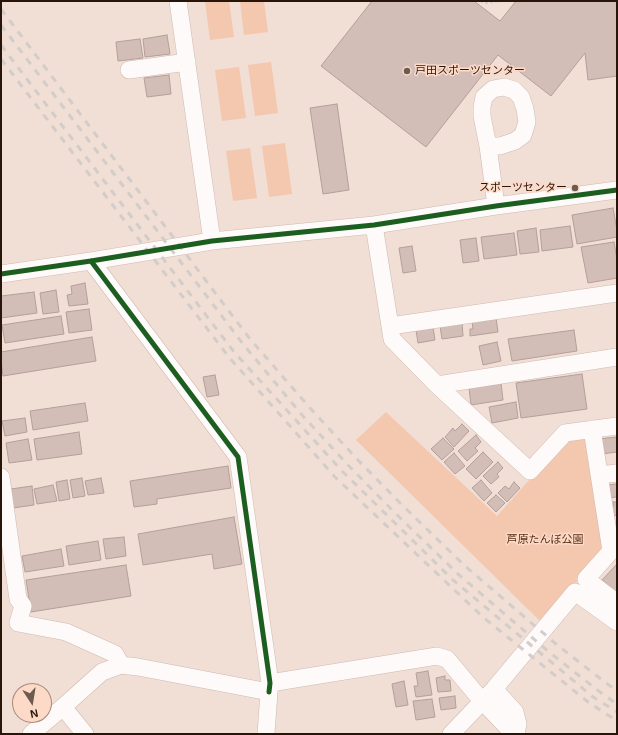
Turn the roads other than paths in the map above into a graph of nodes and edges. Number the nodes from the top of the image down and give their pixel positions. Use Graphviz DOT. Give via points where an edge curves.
graph roads {
  1 [pos="178,1"];
  2 [pos="186,62"];
  3 [pos="129,70"];
  4 [pos="488,146"];
  5 [pos="617,190"];
  6 [pos="496,206"];
  7 [pos="374,225"];
  8 [pos="212,241"];
  9 [pos="91,261"];
  10 [pos="1,274"];
  11 [pos="617,293"];
  12 [pos="390,326"];
  13 [pos="617,357"];
  14 [pos="437,386"];
  15 [pos="617,426"];
  16 [pos="592,429"];
  17 [pos="617,473"];
  18 [pos="599,476"];
  19 [pos="1,477"];
  20 [pos="7,568"];
  21 [pos="617,603"];
  22 [pos="617,622"];
  23 [pos="121,665"];
  24 [pos="269,688"];
  25 [pos="494,689"];
  26 [pos="63,707"];
  27 [pos="31,734"];
  28 [pos="85,734"];
  29 [pos="266,734"];
  30 [pos="451,734"];
  31 [pos="517,734"];
  1 -- 2 [label="street"];
  2 -- 3 [label="street"];
  2 -- 8 [label="street"];
  4 -- 6 [label="street"];
  5 -- 6 [label="street"];
  6 -- 7 [label="street"];
  7 -- 8 [label="street"];
  7 -- 12 [label="street"];
  8 -- 9 [label="street"];
  9 -- 10 [label="street"];
  9 -- 24 [label="street" via="238,457"];
  11 -- 12 [label="street"];
  12 -- 14 [label="street" via="392,339"];
  13 -- 14 [label="street"];
  14 -- 16 [label="street" via="530,471 565,433"];
  15 -- 16 [label="street"];
  16 -- 18 [label="street"];
  17 -- 18 [label="street"];
  18 -- 21 [label="street" via="611,551 586,579"];
  19 -- 20 [label="street"];
  20 -- 23 [label="street" via="23,606 18,623 66,632 115,654"];
  22 -- 25 [label="street" via="575,592"];
  23 -- 24 [label="street"];
  23 -- 26 [label="street" via="102,672"];
  24 -- 29 [label="street"];
  24 -- 31 [label="street" via="437,656 447,659 507,727"];
  25 -- 30 [label="street"];
  25 -- 31 [label="street" via="515,712"];
  26 -- 27 [label="street"];
  26 -- 28 [label="street"];
}
